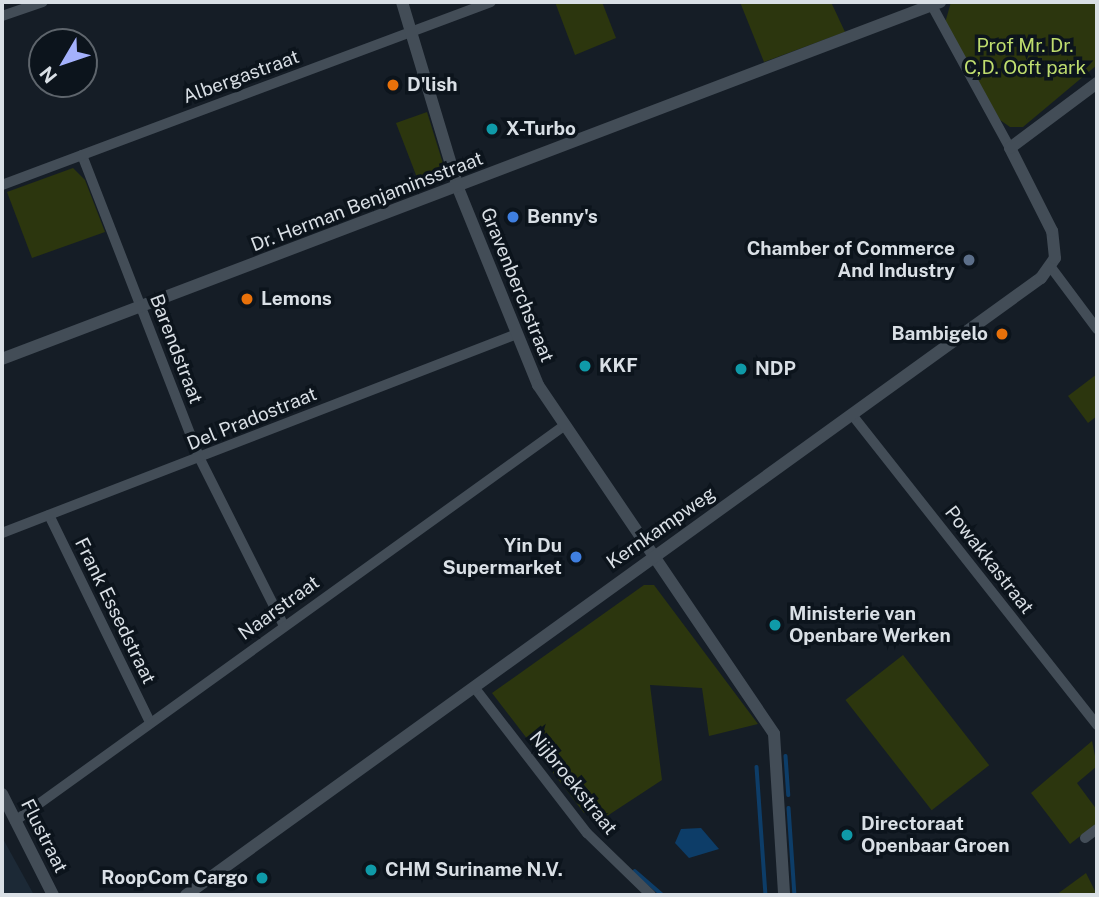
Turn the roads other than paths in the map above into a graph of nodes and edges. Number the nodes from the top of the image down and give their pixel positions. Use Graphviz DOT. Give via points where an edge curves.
graph roads {
  1 [pos="43,2"];
  2 [pos="402,2"];
  3 [pos="491,2"];
  4 [pos="934,3"];
  5 [pos="2,16"];
  6 [pos="411,33"];
  7 [pos="1097,83"];
  8 [pos="1010,148"];
  9 [pos="82,155"];
  10 [pos="2,185"];
  11 [pos="458,188"];
  12 [pos="1050,266"];
  13 [pos="141,307"];
  14 [pos="1097,328"];
  15 [pos="514,335"];
  16 [pos="2,359"];
  17 [pos="853,416"];
  18 [pos="565,425"];
  19 [pos="200,459"];
  20 [pos="49,515"];
  21 [pos="2,533"];
  22 [pos="653,557"];
  23 [pos="284,626"];
  24 [pos="474,687"];
  25 [pos="150,722"];
  26 [pos="1096,722"];
  27 [pos="2,794"];
  28 [pos="15,821"];
  29 [pos="1097,829"];
  30 [pos="1085,838"];
  31 [pos="52,895"];
  32 [pos="186,895"];
  33 [pos="651,895"];
  34 [pos="784,895"];
  1 -- 5 [label="street"];
  2 -- 6 [label="street, Gravenberchstraat"];
  3 -- 6 [label="street, Albergastraat"];
  4 -- 8 [label="street"];
  4 -- 11 [label="street, Dr. Herman Benjaminsstraat"];
  6 -- 9 [label="street, Albergastraat"];
  6 -- 11 [label="street, Gravenberchstraat"];
  7 -- 8 [label="street"];
  8 -- 12 [label="street" via="1052,231"];
  9 -- 10 [label="street, Albergastraat"];
  9 -- 13 [label="street, Barendstraat"];
  11 -- 13 [label="street, Dr. Herman Benjaminsstraat"];
  11 -- 15 [label="street, Gravenberchstraat"];
  12 -- 14 [label="street"];
  12 -- 17 [label="street, Kernkampweg"];
  13 -- 16 [label="street, Dr. Herman Benjaminsstraat"];
  13 -- 19 [label="street, Barendstraat"];
  15 -- 18 [label="street, Gravenberchstraat"];
  15 -- 19 [label="street, Del Pradostraat"];
  17 -- 22 [label="street, Kernkampweg"];
  17 -- 26 [label="street, Powakkastraat"];
  18 -- 22 [label="street, Gravenberchstraat"];
  18 -- 23 [label="street, Naarstraat"];
  19 -- 20 [label="street, Del Pradostraat"];
  19 -- 23 [label="street, Barendstraat"];
  20 -- 21 [label="street, Del Pradostraat"];
  20 -- 25 [label="street, Frank Essedstraat"];
  22 -- 24 [label="street, Kernkampweg"];
  22 -- 34 [label="street, Gravenberchstraat" via="774,734"];
  23 -- 25 [label="street, Naarstraat"];
  24 -- 32 [label="street, Kernkampweg"];
  24 -- 33 [label="street, Nijbroekstraat" via="587,833"];
  25 -- 28 [label="street, Naarstraat"];
  27 -- 28 [label="street, Flustraat"];
  28 -- 31 [label="street, Flustraat"];
  29 -- 30 [label="street"];
}
